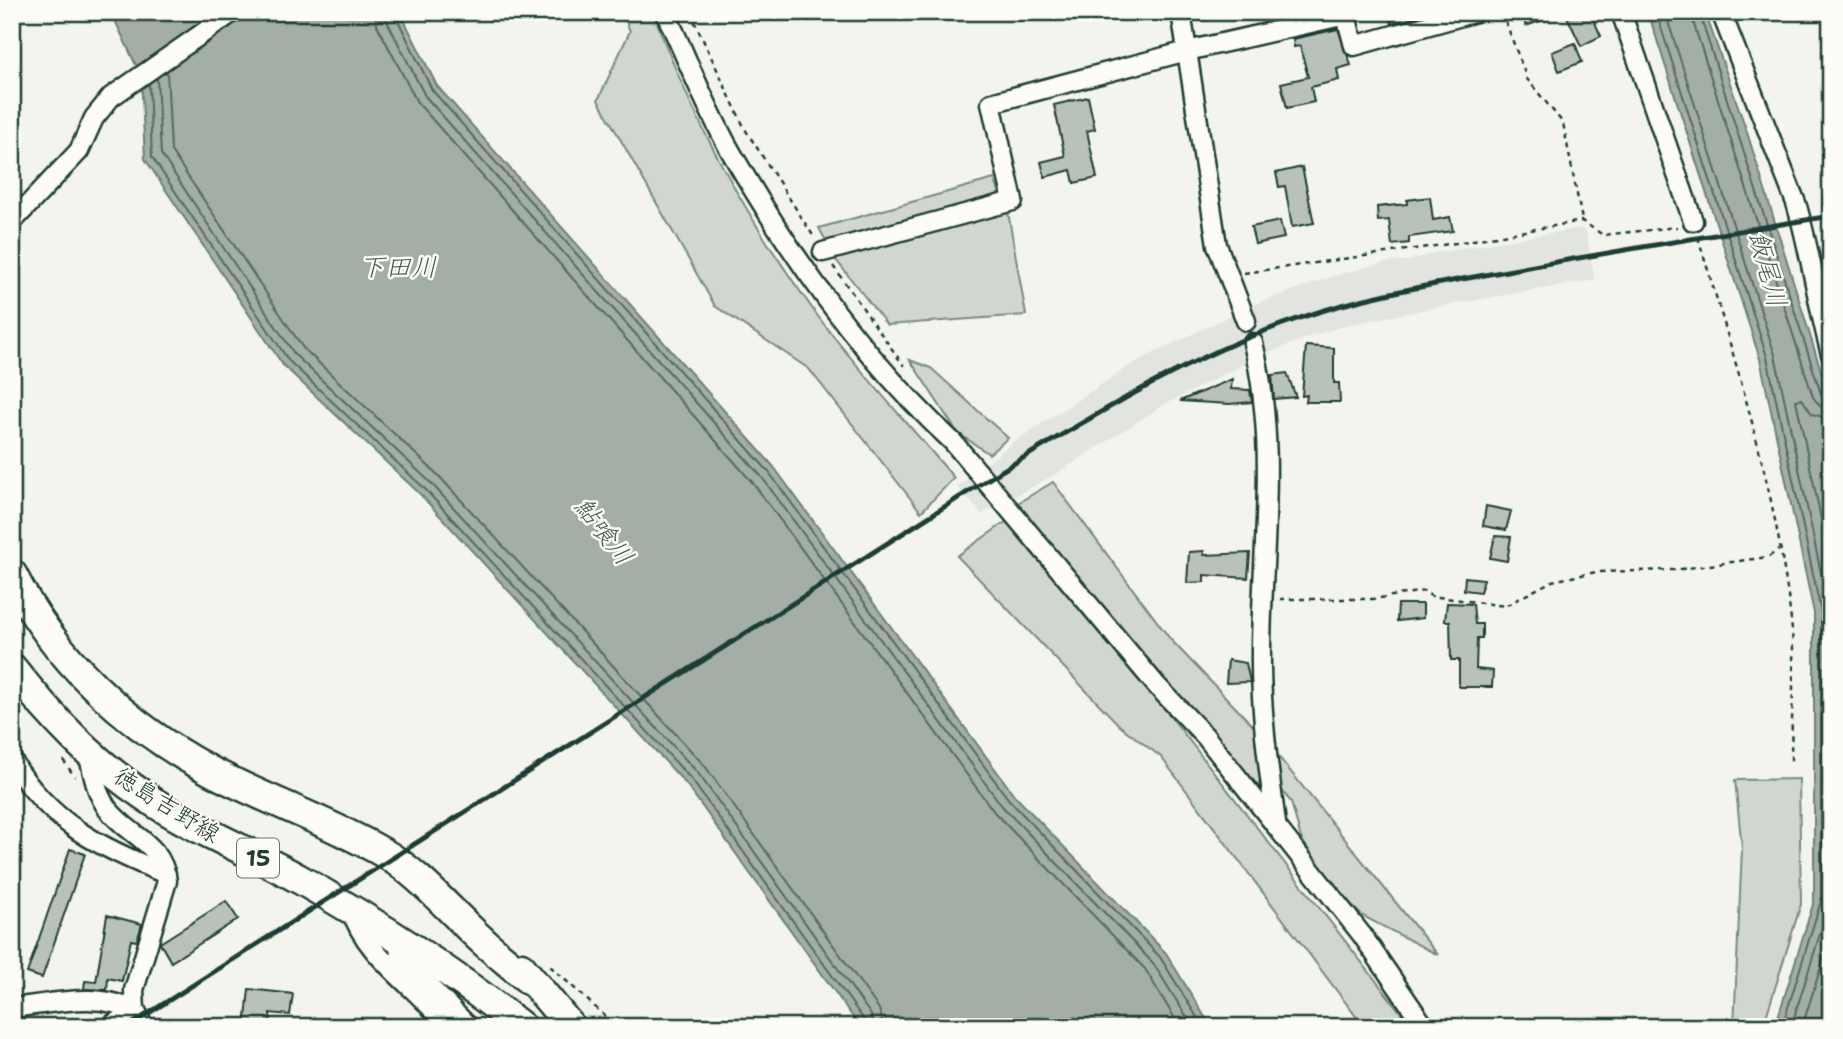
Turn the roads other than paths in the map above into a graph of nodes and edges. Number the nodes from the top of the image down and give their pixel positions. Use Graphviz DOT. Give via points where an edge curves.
graph roads {
  1 [pos="233,12"];
  2 [pos="665,12"];
  3 [pos="1181,12"];
  4 [pos="1476,12"];
  5 [pos="1621,12"];
  6 [pos="1721,12"];
  7 [pos="1345,13"];
  8 [pos="1187,51"];
  9 [pos="1693,221"];
  10 [pos="12,222"];
  11 [pos="823,251"];
  12 [pos="1246,321"];
  13 [pos="1253,343"];
  14 [pos="1831,354"];
  15 [pos="12,574"];
  16 [pos="12,668"];
  17 [pos="88,752"];
  18 [pos="12,760"];
  19 [pos="1276,826"];
  20 [pos="166,874"];
  21 [pos="351,909"];
  22 [pos="370,944"];
  23 [pos="12,1008"];
  24 [pos="139,1019"];
  25 [pos="111,1027"];
  26 [pos="448,1027"];
  27 [pos="468,1027"];
  28 [pos="522,1027"];
  29 [pos="571,1027"];
  30 [pos="1424,1027"];
  1 -- 10 [label="street" via="111,97 94,118 79,151"];
  2 -- 19 [label="street" via="730,150 821,296 920,411 953,442 1157,686 1205,736"];
  3 -- 8 [label="street"];
  4 -- 7 [label="street" via="1354,46"];
  5 -- 9 [label="street"];
  6 -- 14 [label="street" via="1796,203"];
  7 -- 8 [label="street"];
  8 -- 11 [label="street" via="991,103 1013,201"];
  8 -- 12 [label="street" via="1217,245"];
  13 -- 19 [label="street" via="1267,429 1261,712"];
  15 -- 29 [label="main road, 徳島吉野線" via="50,636 104,695 169,746 209,770 268,796 358,823 394,842 462,894"];
  16 -- 17 [label="main road, 徳島吉野線 / 15"];
  17 -- 20 [label="street" via="97,792 107,808 157,851"];
  17 -- 21 [label="main road, 徳島吉野線 / 15" via="173,814"];
  18 -- 20 [label="street" via="25,782 70,828 111,852"];
  19 -- 30 [label="street" via="1362,935"];
  20 -- 24 [label="street" via="134,990"];
  21 -- 22 [label="street" via="355,925"];
  21 -- 28 [label="main road, 徳島吉野線 / 15" via="415,947"];
  22 -- 26 [label="street"];
  22 -- 27 [label="street" via="390,952 419,976"];
  23 -- 24 [label="street" via="82,1000 111,1002"];
  24 -- 25 [label="street"];
}
